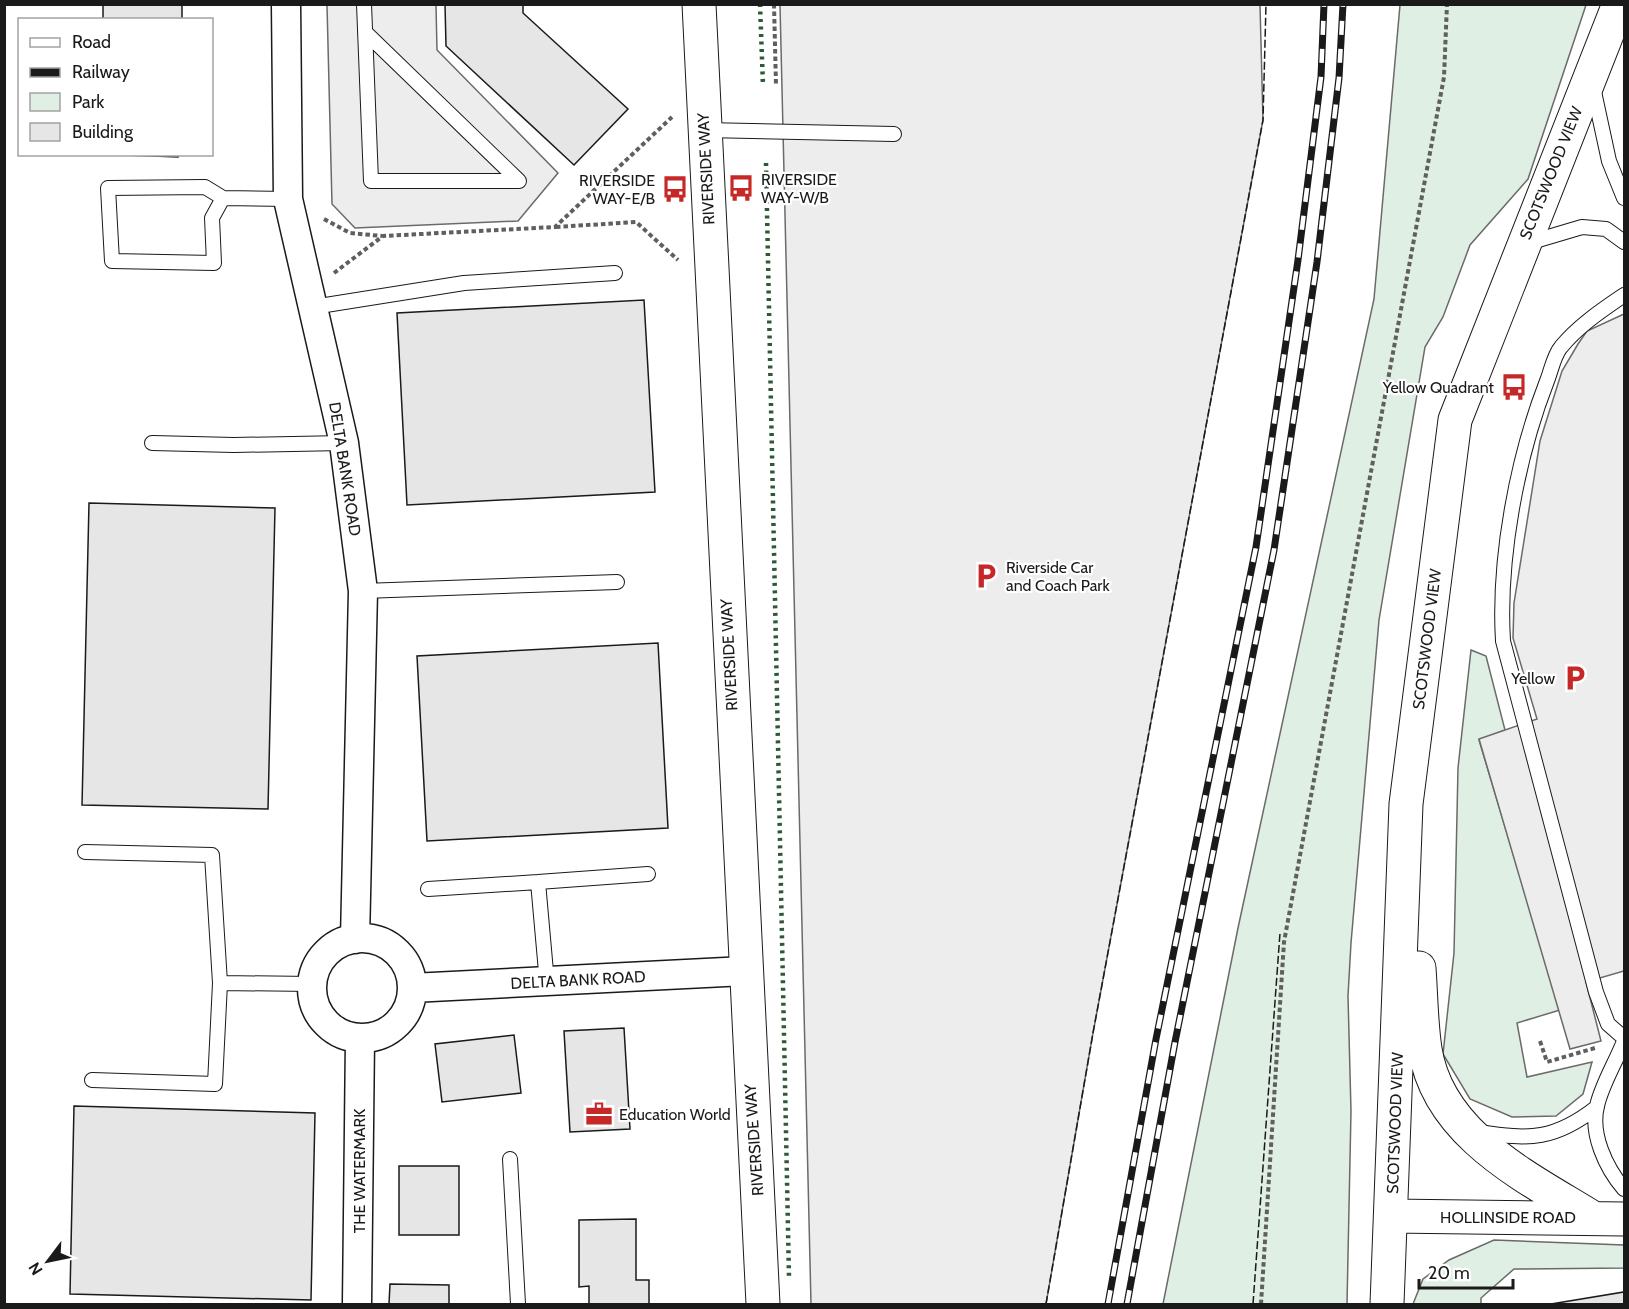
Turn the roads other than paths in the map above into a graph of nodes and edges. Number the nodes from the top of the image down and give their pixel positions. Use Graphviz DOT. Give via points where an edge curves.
graph roads {
  1 [pos="286,4"];
  2 [pos="364,4"];
  3 [pos="699,4"];
  4 [pos="1619,4"];
  5 [pos="365,32"];
  6 [pos="1590,74"];
  7 [pos="704,130"];
  8 [pos="894,134"];
  9 [pos="223,198"];
  10 [pos="288,198"];
  11 [pos="1624,198"];
  12 [pos="1624,243"];
  13 [pos="1523,244"];
  14 [pos="615,273"];
  15 [pos="1624,295"];
  16 [pos="313,307"];
  17 [pos="152,443"];
  18 [pos="344,443"];
  19 [pos="617,582"];
  20 [pos="363,591"];
  21 [pos="1406,804"];
  22 [pos="85,852"];
  23 [pos="648,874"];
  24 [pos="538,882"];
  25 [pos="428,889"];
  26 [pos="355,939"];
  27 [pos="745,971"];
  28 [pos="547,982"];
  29 [pos="220,983"];
  30 [pos="312,984"];
  31 [pos="412,987"];
  32 [pos="360,1038"];
  33 [pos="1624,1039"];
  34 [pos="92,1080"];
  35 [pos="1597,1107"];
  36 [pos="1468,1131"];
  37 [pos="510,1159"];
  38 [pos="1624,1189"];
  39 [pos="1391,1216"];
  40 [pos="1609,1218"];
  41 [pos="357,1305"];
  42 [pos="518,1305"];
  43 [pos="763,1305"];
  44 [pos="1387,1305"];
  1 -- 10 [label="street, DELTA BANK ROAD"];
  2 -- 5 [label="lane"];
  3 -- 7 [label="street, RIVERSIDE WAY"];
  4 -- 6 [label="street, SCOTSWOOD VIEW"];
  5 -- 5 [label="lane" via="371,181 519,182 399,65"];
  6 -- 11 [label="lane" via="1609,161"];
  6 -- 13 [label="street, SCOTSWOOD VIEW"];
  7 -- 8 [label="lane"];
  7 -- 27 [label="street, RIVERSIDE WAY"];
  9 -- 9 [label="lane" via="212,218 214,262 112,261 108,188 206,187"];
  9 -- 10 [label="lane"];
  10 -- 16 [label="street, DELTA BANK ROAD"];
  12 -- 13 [label="lane" via="1606,229 1581,227"];
  13 -- 21 [label="street, SCOTSWOOD VIEW" via="1455,420"];
  14 -- 16 [label="lane" via="464,283"];
  15 -- 33 [label="lane" via="1596,314 1559,349 1532,427 1515,500 1500,598 1503,641 1596,992 1608,1024"];
  16 -- 18 [label="street, DELTA BANK ROAD"];
  17 -- 18 [label="lane"];
  18 -- 20 [label="street, DELTA BANK ROAD"];
  19 -- 20 [label="lane"];
  20 -- 26 [label="street, DELTA BANK ROAD"];
  21 -- 36 [label="street" via="1425,1051 1437,1089"];
  21 -- 39 [label="street, SCOTSWOOD VIEW"];
  22 -- 29 [label="lane" via="212,855"];
  23 -- 24 [label="lane"];
  24 -- 25 [label="lane"];
  24 -- 28 [label="lane"];
  26 -- 30 [label="street" via="326,953 316,967"];
  26 -- 31 [label="street" via="380,942 400,956"];
  27 -- 28 [label="street, DELTA BANK ROAD"];
  27 -- 43 [label="street, RIVERSIDE WAY"];
  28 -- 31 [label="street, DELTA BANK ROAD"];
  29 -- 30 [label="lane"];
  29 -- 34 [label="lane" via="215,1084"];
  30 -- 32 [label="street" via="319,1015 344,1035"];
  31 -- 32 [label="street" via="402,1018 390,1030"];
  32 -- 41 [label="street, THE WATERMARK"];
  33 -- 35 [label="lane"];
  35 -- 36 [label="lane" via="1561,1131 1540,1137"];
  35 -- 38 [label="lane" via="1597,1135 1605,1160"];
  36 -- 40 [label="street" via="1504,1163"];
  37 -- 42 [label="lane"];
  39 -- 40 [label="street, HOLLINSIDE ROAD"];
  39 -- 44 [label="street, SCOTSWOOD VIEW"];
}
